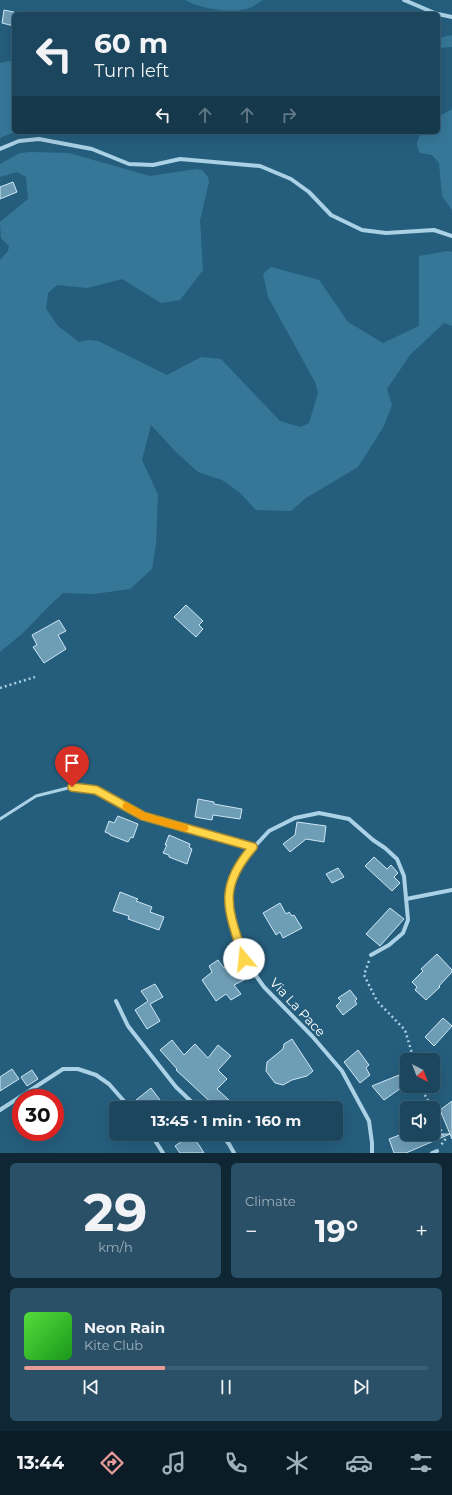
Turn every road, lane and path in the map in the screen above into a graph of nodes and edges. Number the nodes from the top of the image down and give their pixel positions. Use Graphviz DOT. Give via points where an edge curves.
graph roads {
  1 [pos="404,0"];
  2 [pos="432,12"];
  3 [pos="440,15"];
  4 [pos="452,17"];
  5 [pos="0,149"];
  6 [pos="452,236"];
  7 [pos="35,677"];
  8 [pos="0,688"];
  9 [pos="0,819"];
  10 [pos="253,847"];
  11 [pos="452,890"];
  12 [pos="406,899"];
  13 [pos="371,955"];
  14 [pos="116,1001"];
  15 [pos="412,1053"];
  16 [pos="124,1101"];
  17 [pos="191,1101"];
  18 [pos="0,1110"];
  19 [pos="440,1128"];
  20 [pos="155,1141"];
  21 [pos="226,1141"];
  22 [pos="437,1151"];
  23 [pos="163,1153"];
  24 [pos="234,1153"];
  25 [pos="372,1153"];
  26 [pos="432,1153"];
  1 -- 2 [label="street"];
  3 -- 4 [label="street"];
  5 -- 6 [label="street" via="19,141 39,139 92,149 129,164 153,165 180,159 260,166 291,179 309,192 331,215 362,230 386,233 434,230"];
  7 -- 8 [label="path"];
  9 -- 10 [label="lane" via="36,796 72,787 96,790 143,816"];
  10 -- 12 [label="street, Via La Pace" via="269,831 295,818 319,813 349,819 397,859 404,876"];
  10 -- 25 [label="street, Via La Pace" via="242,860 230,884 228,908 244,959 264,987 342,1071 369,1120"];
  11 -- 12 [label="street"];
  12 -- 13 [label="street, Via La Pace" via="408,920 403,932"];
  13 -- 15 [label="path" via="364,975 377,1001 405,1030"];
  14 -- 17 [label="street" via="128,1026 176,1087"];
  16 -- 18 [label="street" via="109,1084 96,1075 78,1069 63,1069"];
  19 -- 22 [label="path" via="445,1140"];
  20 -- 23 [label="street"];
  21 -- 24 [label="street"];
  22 -- 26 [label="street"];
}
